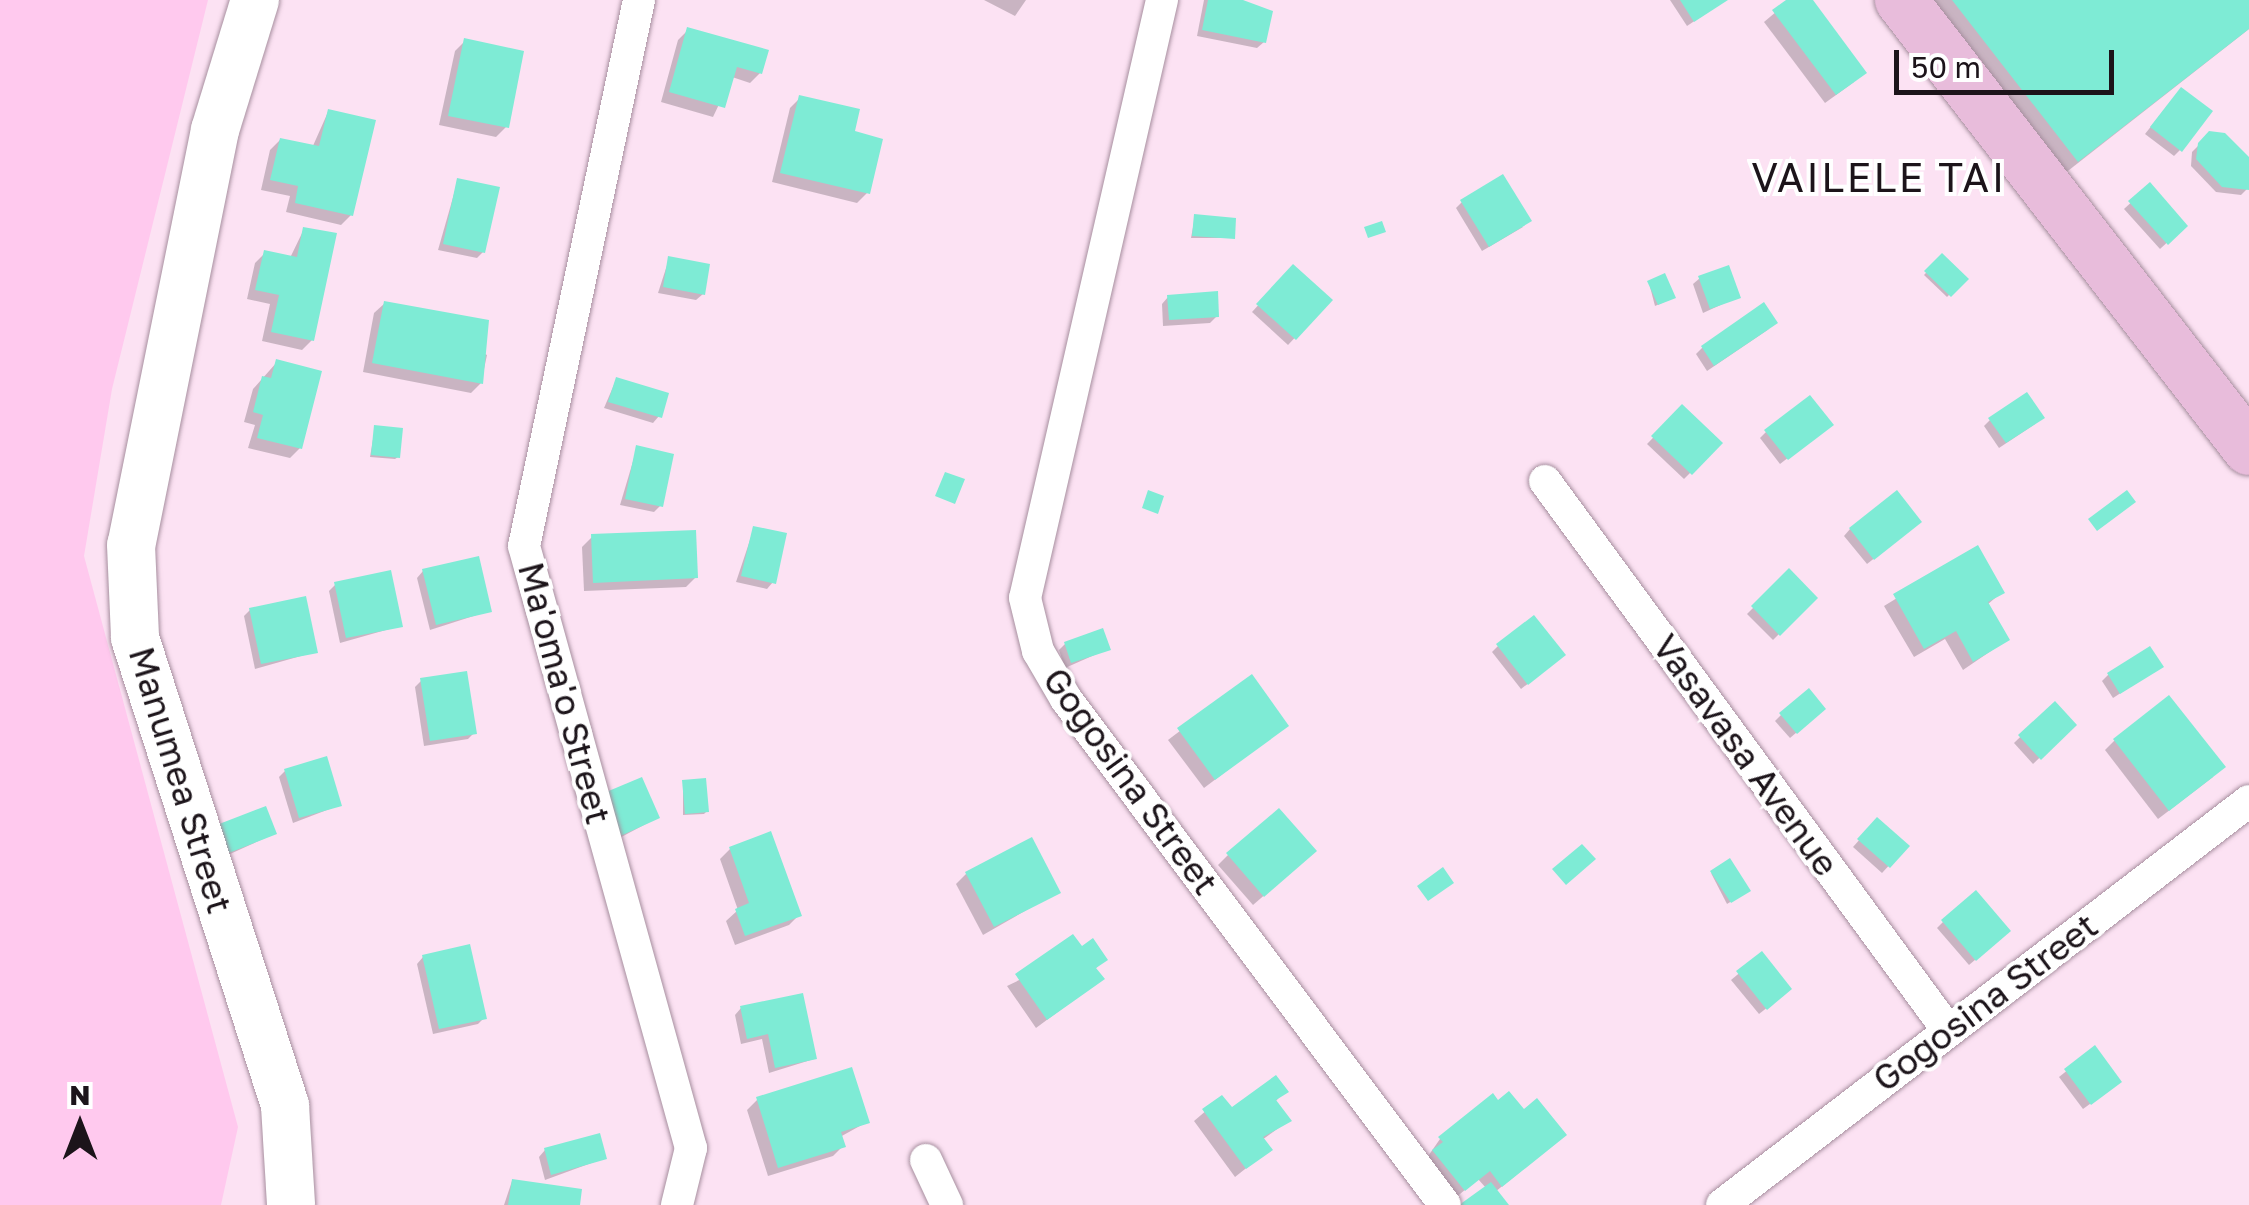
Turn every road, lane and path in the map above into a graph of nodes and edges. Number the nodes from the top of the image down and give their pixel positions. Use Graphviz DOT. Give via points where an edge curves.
graph roads {
  1 [pos="255,0"];
  2 [pos="638,0"];
  3 [pos="1162,0"];
  4 [pos="1901,0"];
  5 [pos="2249,449"];
  6 [pos="1545,482"];
  7 [pos="2249,801"];
  8 [pos="1947,1029"];
  9 [pos="926,1160"];
  10 [pos="291,1205"];
  11 [pos="677,1205"];
  12 [pos="946,1205"];
  13 [pos="1445,1205"];
  14 [pos="1722,1205"];
  1 -- 10 [label="main road, Manumea Street" via="215,130 130,545 135,638 286,1106"];
  2 -- 11 [label="street, Ma'oma'o Street" via="524,546 691,1148"];
  3 -- 13 [label="street, Gogosina Street" via="1025,598 1038,651 1066,699"];
  4 -- 5 [label="main road"];
  6 -- 8 [label="street, Vasavasa Avenue"];
  7 -- 8 [label="street, Gogosina Street"];
  8 -- 14 [label="street, Gogosina Street"];
  9 -- 12 [label="street"];
}
